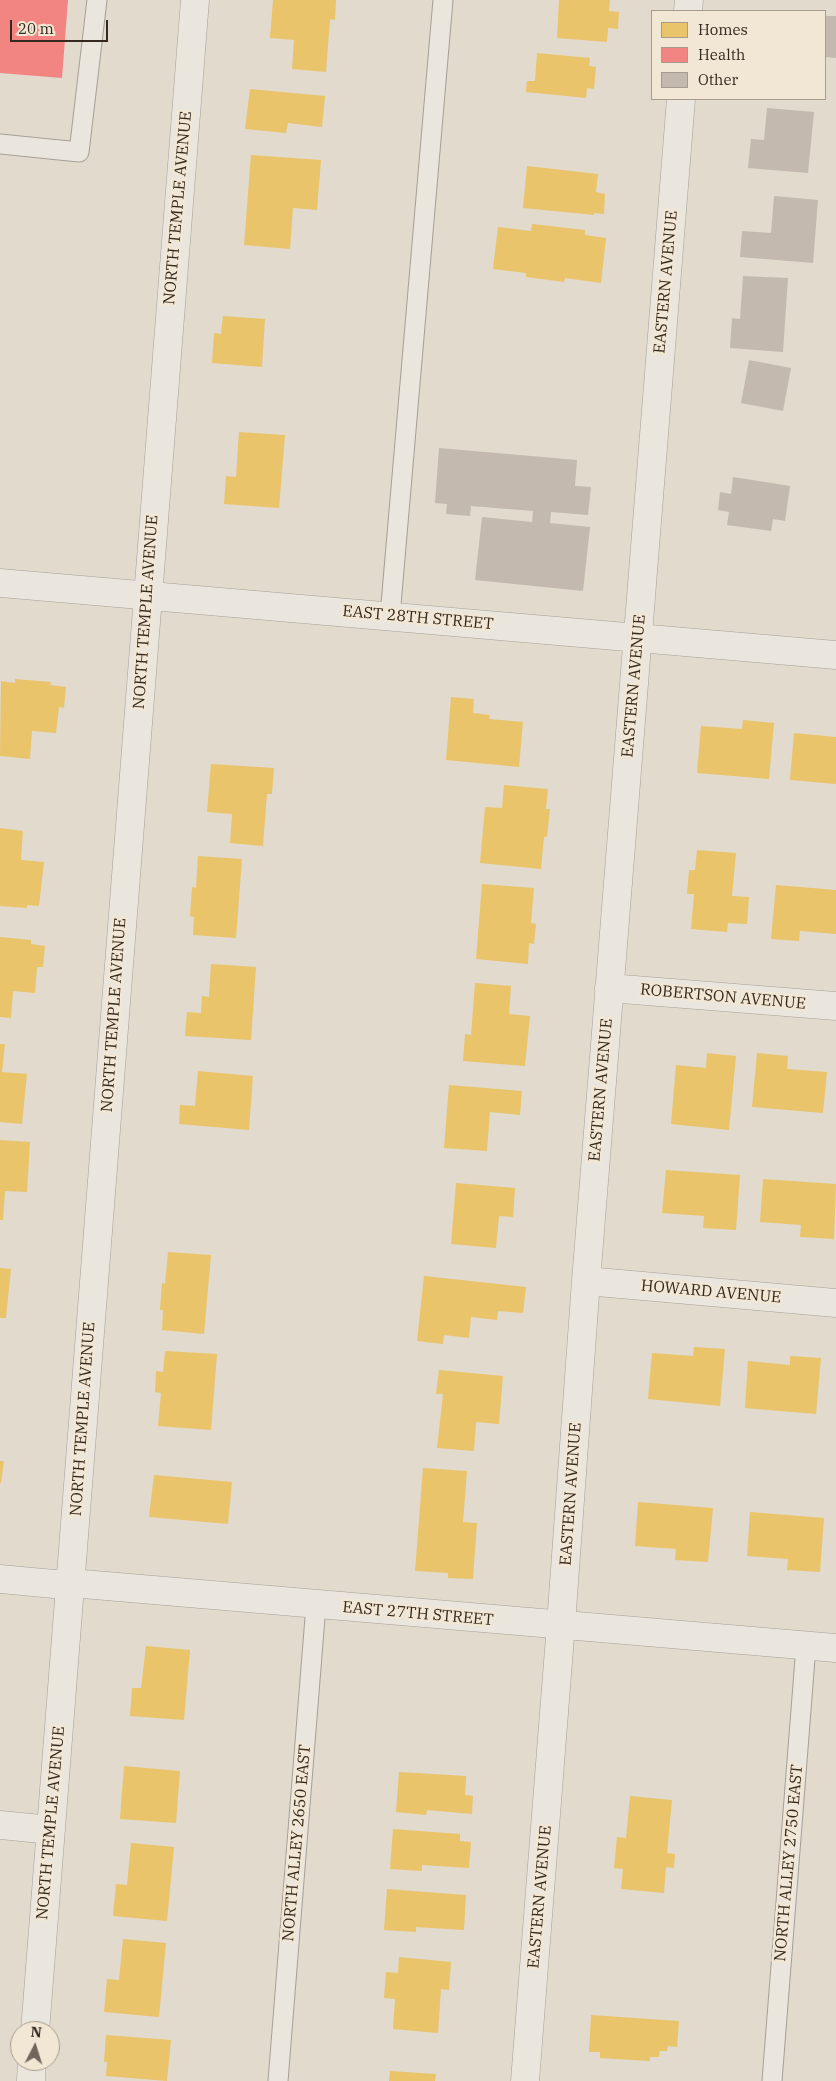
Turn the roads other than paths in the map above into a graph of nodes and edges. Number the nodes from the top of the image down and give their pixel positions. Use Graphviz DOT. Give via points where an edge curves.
graph roads {
  1 [pos="97,0"];
  2 [pos="195,0"];
  3 [pos="443,0"];
  4 [pos="681,100"];
  5 [pos="0,144"];
  6 [pos="0,583"];
  7 [pos="147,595"];
  8 [pos="390,616"];
  9 [pos="638,638"];
  10 [pos="836,655"];
  11 [pos="609,988"];
  12 [pos="836,1006"];
  13 [pos="586,1280"];
  14 [pos="836,1303"];
  15 [pos="0,1579"];
  16 [pos="71,1584"];
  17 [pos="316,1605"];
  18 [pos="562,1624"];
  19 [pos="806,1646"];
  20 [pos="836,1648"];
  21 [pos="0,1825"];
  22 [pos="51,1830"];
  23 [pos="36,2021"];
  24 [pos="278,2081"];
  25 [pos="525,2081"];
  26 [pos="772,2081"];
  1 -- 5 [label="lane" via="79,152"];
  2 -- 7 [label="street, NORTH TEMPLE AVENUE"];
  3 -- 8 [label="lane"];
  4 -- 9 [label="street, EASTERN AVENUE"];
  6 -- 7 [label="street, EAST 28TH STREET"];
  7 -- 8 [label="street, EAST 28TH STREET"];
  7 -- 16 [label="street, NORTH TEMPLE AVENUE"];
  8 -- 9 [label="street, EAST 28TH STREET"];
  9 -- 10 [label="street, EAST 28TH STREET"];
  9 -- 11 [label="street, EASTERN AVENUE"];
  11 -- 12 [label="street, ROBERTSON AVENUE"];
  11 -- 13 [label="street, EASTERN AVENUE"];
  13 -- 14 [label="street, HOWARD AVENUE"];
  13 -- 18 [label="street, EASTERN AVENUE"];
  15 -- 16 [label="street, EAST 27TH STREET"];
  16 -- 17 [label="street, EAST 27TH STREET"];
  16 -- 22 [label="street, NORTH TEMPLE AVENUE"];
  17 -- 18 [label="street, EAST 27TH STREET"];
  17 -- 24 [label="lane, NORTH ALLEY 2650 EAST"];
  18 -- 19 [label="street, EAST 27TH STREET"];
  18 -- 25 [label="street, EASTERN AVENUE"];
  19 -- 20 [label="street, EAST 27TH STREET"];
  19 -- 26 [label="lane, NORTH ALLEY 2750 EAST"];
  21 -- 22 [label="street"];
  22 -- 23 [label="street, NORTH TEMPLE AVENUE"];
}
